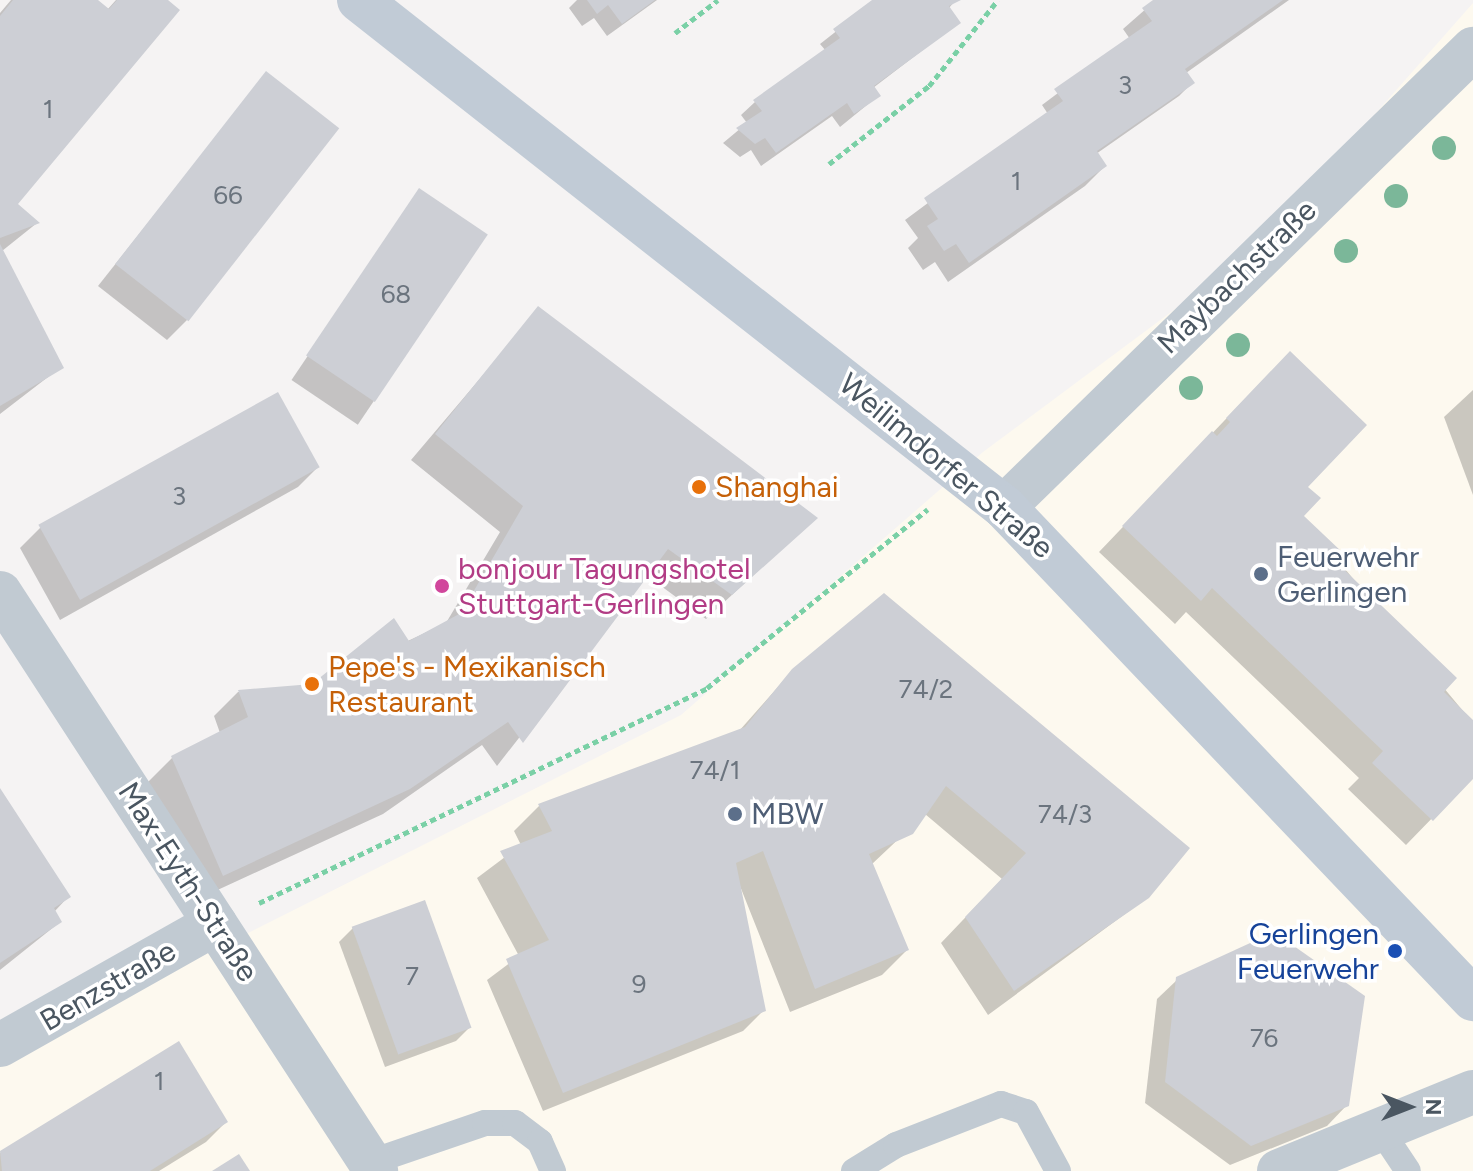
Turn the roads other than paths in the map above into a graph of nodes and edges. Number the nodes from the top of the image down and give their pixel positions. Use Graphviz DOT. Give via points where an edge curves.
graph roads {
  1 [pos="359,0"];
  2 [pos="1473,49"];
  3 [pos="1004,507"];
  4 [pos="0,593"];
  5 [pos="215,924"];
  6 [pos="1473,999"];
  7 [pos="0,1045"];
  8 [pos="1473,1092"];
  9 [pos="1380,1129"];
  10 [pos="374,1167"];
  11 [pos="553,1171"];
  12 [pos="854,1171"];
  13 [pos="1058,1171"];
  14 [pos="1279,1171"];
  15 [pos="1408,1171"];
  1 -- 3 [label="main road, Weilimdorfer Straße"];
  2 -- 3 [label="street, Maybachstraße"];
  3 -- 6 [label="main road, Weilimdorfer Straße"];
  4 -- 5 [label="street, Max-Eyth-Straße"];
  5 -- 7 [label="street, Benzstraße"];
  5 -- 10 [label="street, Max-Eyth-Straße"];
  8 -- 9 [label="street"];
  9 -- 14 [label="street"];
  9 -- 15 [label="lane"];
  10 -- 11 [label="lane" via="485,1123 515,1123 540,1142"];
  12 -- 13 [label="lane" via="896,1145 1001,1104 1026,1112"];
}
